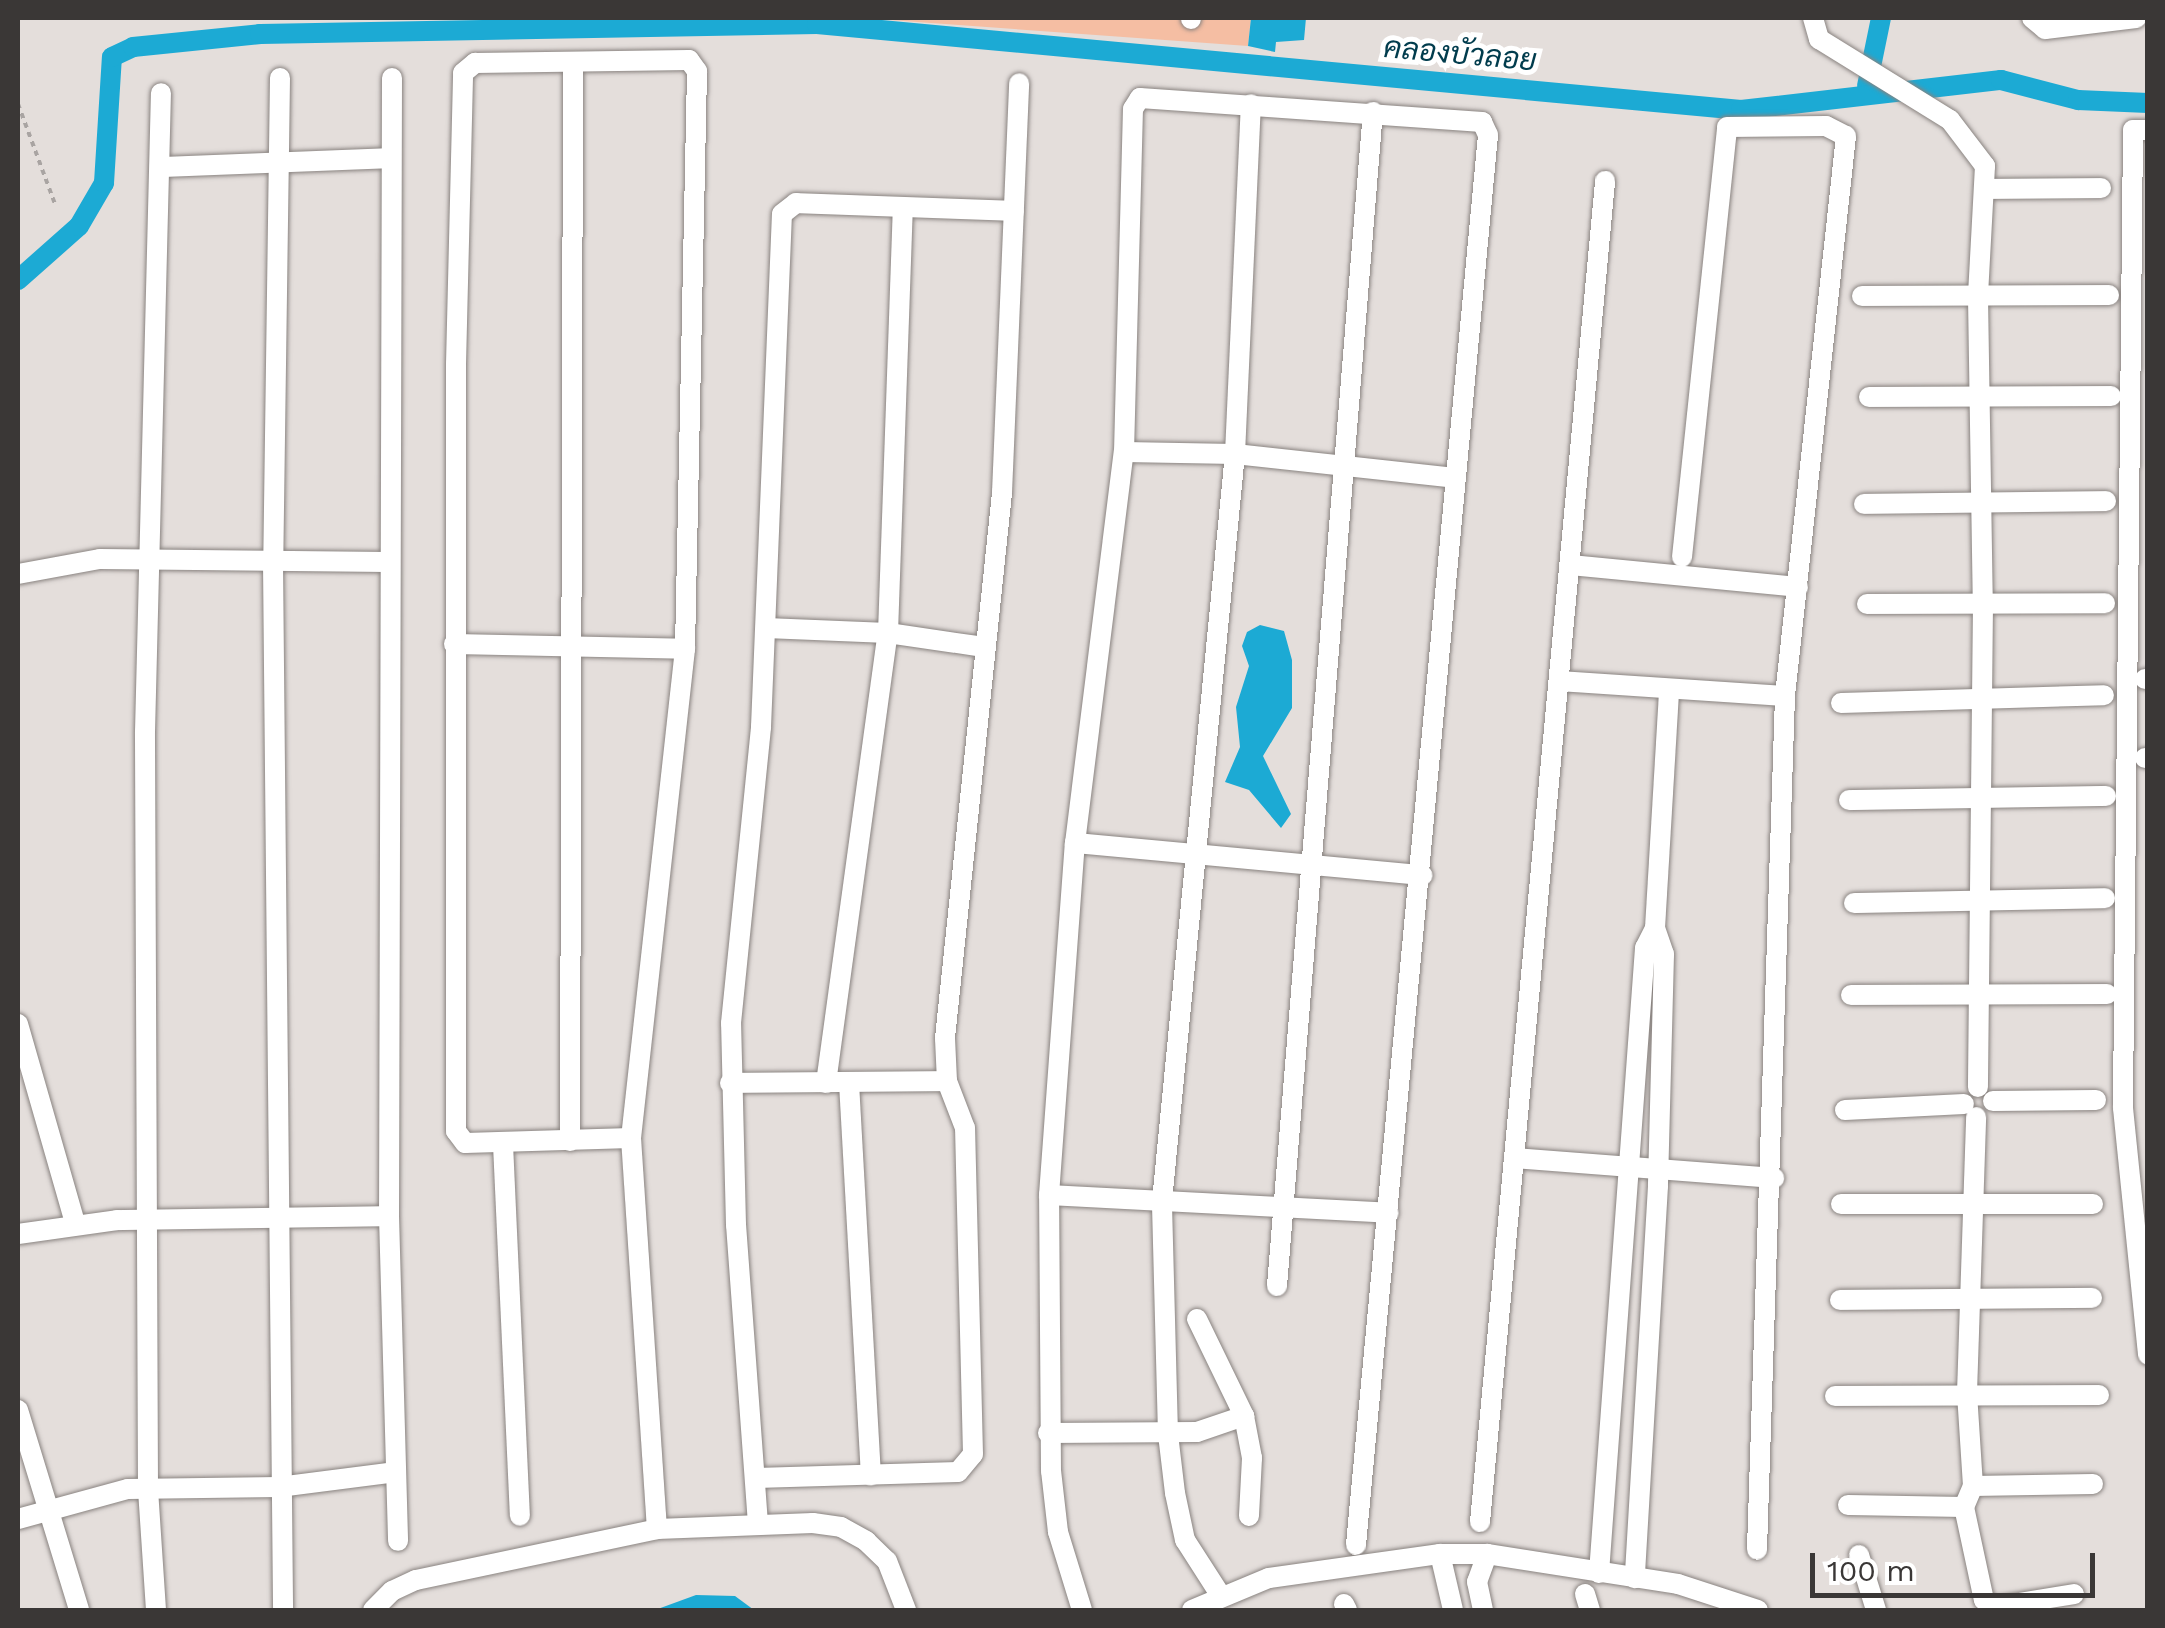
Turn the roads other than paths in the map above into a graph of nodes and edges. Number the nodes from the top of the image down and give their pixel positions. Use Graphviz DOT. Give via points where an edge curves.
graph roads {
  1 [pos="1813,18"];
  2 [pos="2032,18"];
  3 [pos="2136,18"];
  4 [pos="573,62"];
  5 [pos="280,78"];
  6 [pos="392,78"];
  7 [pos="1018,83"];
  8 [pos="161,93"];
  9 [pos="1252,104"];
  10 [pos="1373,112"];
  11 [pos="2148,130"];
  12 [pos="390,158"];
  13 [pos="278,161"];
  14 [pos="160,167"];
  15 [pos="1606,181"];
  16 [pos="1988,188"];
  17 [pos="2101,188"];
  18 [pos="903,209"];
  19 [pos="1014,211"];
  20 [pos="2109,295"];
  21 [pos="1862,296"];
  22 [pos="1978,297"];
  23 [pos="1869,396"];
  24 [pos="2111,396"];
  25 [pos="1980,397"];
  26 [pos="1124,452"];
  27 [pos="1234,454"];
  28 [pos="1345,467"];
  29 [pos="1455,478"];
  30 [pos="1982,500"];
  31 [pos="2106,500"];
  32 [pos="1864,504"];
  33 [pos="1682,557"];
  34 [pos="149,560"];
  35 [pos="273,562"];
  36 [pos="387,562"];
  37 [pos="1570,564"];
  38 [pos="19,568"];
  39 [pos="1798,588"];
  40 [pos="2106,603"];
  41 [pos="1867,604"];
  42 [pos="1983,604"];
  43 [pos="766,628"];
  44 [pos="888,633"];
  45 [pos="454,644"];
  46 [pos="984,647"];
  47 [pos="568,648"];
  48 [pos="686,649"];
  49 [pos="1558,682"];
  50 [pos="1669,688"];
  51 [pos="1980,694"];
  52 [pos="2104,694"];
  53 [pos="1785,696"];
  54 [pos="1841,703"];
  55 [pos="2106,796"];
  56 [pos="1980,797"];
  57 [pos="1849,800"];
  58 [pos="1075,843"];
  59 [pos="1191,858"];
  60 [pos="1313,868"];
  61 [pos="1423,875"];
  62 [pos="2105,898"];
  63 [pos="1980,900"];
  64 [pos="1854,903"];
  65 [pos="1655,928"];
  66 [pos="1976,992"];
  67 [pos="2106,994"];
  68 [pos="1851,995"];
  69 [pos="18,1024"];
  70 [pos="947,1081"];
  71 [pos="730,1083"];
  72 [pos="826,1083"];
  73 [pos="850,1084"];
  74 [pos="2096,1100"];
  75 [pos="1978,1102"];
  76 [pos="1845,1110"];
  77 [pos="631,1138"];
  78 [pos="570,1141"];
  79 [pos="503,1144"];
  80 [pos="1514,1158"];
  81 [pos="1627,1166"];
  82 [pos="1659,1168"];
  83 [pos="1774,1178"];
  84 [pos="1049,1194"];
  85 [pos="1162,1201"];
  86 [pos="1841,1204"];
  87 [pos="1975,1204"];
  88 [pos="2094,1204"];
  89 [pos="1283,1207"];
  90 [pos="1389,1213"];
  91 [pos="389,1216"];
  92 [pos="278,1218"];
  93 [pos="146,1220"];
  94 [pos="75,1223"];
  95 [pos="18,1234"];
  96 [pos="1276,1286"];
  97 [pos="1970,1298"];
  98 [pos="2092,1298"];
  99 [pos="1840,1300"];
  100 [pos="1197,1320"];
  101 [pos="2147,1342"];
  102 [pos="1967,1393"];
  103 [pos="2099,1395"];
  104 [pos="1835,1396"];
  105 [pos="18,1410"];
  106 [pos="1244,1416"];
  107 [pos="1048,1433"];
  108 [pos="1168,1434"];
  109 [pos="396,1472"];
  110 [pos="871,1476"];
  111 [pos="756,1478"];
  112 [pos="2093,1484"];
  113 [pos="1973,1486"];
  114 [pos="279,1487"];
  115 [pos="148,1488"];
  116 [pos="1848,1505"];
  117 [pos="1964,1507"];
  118 [pos="47,1509"];
  119 [pos="520,1516"];
  120 [pos="1249,1516"];
  121 [pos="18,1519"];
  122 [pos="1480,1522"];
  123 [pos="758,1524"];
  124 [pos="657,1529"];
  125 [pos="398,1541"];
  126 [pos="1356,1544"];
  127 [pos="1757,1550"];
  128 [pos="1440,1554"];
  129 [pos="1486,1554"];
  130 [pos="1858,1555"];
  131 [pos="1599,1573"];
  132 [pos="1635,1578"];
  133 [pos="2074,1594"];
  134 [pos="1221,1596"];
  135 [pos="79,1610"];
  136 [pos="156,1610"];
  137 [pos="283,1610"];
  138 [pos="373,1610"];
  139 [pos="906,1610"];
  140 [pos="1082,1610"];
  141 [pos="1192,1610"];
  142 [pos="1453,1610"];
  143 [pos="1483,1610"];
  144 [pos="1758,1610"];
  145 [pos="1876,1610"];
  1 -- 16 [label="street" via="1826,43 1966,135 1985,166"];
  2 -- 3 [label="street" via="2045,29"];
  4 -- 45 [label="street" via="475,63 463,73"];
  4 -- 47 [label="street"];
  4 -- 48 [label="street" via="689,60 697,72"];
  5 -- 13 [label="street"];
  6 -- 12 [label="street"];
  7 -- 19 [label="street"];
  8 -- 14 [label="street"];
  9 -- 10 [label="street"];
  9 -- 26 [label="street" via="1136,100"];
  9 -- 27 [label="street"];
  10 -- 28 [label="street"];
  10 -- 29 [label="street" via="1486,125"];
  11 -- 101 [label="street" via="2133,130 2123,1108"];
  12 -- 13 [label="street"];
  12 -- 36 [label="street"];
  13 -- 14 [label="street"];
  13 -- 35 [label="street"];
  14 -- 34 [label="street"];
  15 -- 37 [label="street"];
  16 -- 17 [label="street"];
  16 -- 22 [label="street"];
  18 -- 19 [label="street"];
  18 -- 43 [label="street" via="796,203 782,214"];
  18 -- 44 [label="street"];
  19 -- 46 [label="street" via="1002,493"];
  20 -- 22 [label="street"];
  21 -- 22 [label="street"];
  22 -- 25 [label="street"];
  23 -- 25 [label="street"];
  24 -- 25 [label="street"];
  25 -- 30 [label="street"];
  26 -- 27 [label="street"];
  26 -- 58 [label="street"];
  27 -- 28 [label="street"];
  27 -- 59 [label="street"];
  28 -- 29 [label="street"];
  28 -- 60 [label="street"];
  29 -- 61 [label="street"];
  30 -- 31 [label="street"];
  30 -- 32 [label="street"];
  30 -- 42 [label="street"];
  33 -- 39 [label="street" via="1726,126 1826,126 1846,136"];
  34 -- 35 [label="street"];
  34 -- 38 [label="street"];
  34 -- 93 [label="street"];
  35 -- 36 [label="street"];
  35 -- 92 [label="street"];
  36 -- 91 [label="street"];
  37 -- 39 [label="street"];
  37 -- 49 [label="street"];
  39 -- 53 [label="street"];
  40 -- 42 [label="street"];
  41 -- 42 [label="street"];
  42 -- 51 [label="street"];
  43 -- 44 [label="street"];
  43 -- 71 [label="street" via="734,958"];
  44 -- 46 [label="street"];
  44 -- 72 [label="street"];
  45 -- 47 [label="street"];
  45 -- 79 [label="street" via="456,1131 465,1143"];
  46 -- 70 [label="street"];
  47 -- 48 [label="street"];
  47 -- 78 [label="street"];
  48 -- 77 [label="street"];
  49 -- 50 [label="street"];
  49 -- 80 [label="street"];
  50 -- 53 [label="street"];
  50 -- 65 [label="street"];
  51 -- 52 [label="street"];
  51 -- 54 [label="street"];
  51 -- 56 [label="street"];
  53 -- 83 [label="street"];
  55 -- 56 [label="street"];
  56 -- 57 [label="street"];
  56 -- 63 [label="street"];
  58 -- 59 [label="street"];
  58 -- 84 [label="street"];
  59 -- 60 [label="street"];
  59 -- 85 [label="street"];
  60 -- 61 [label="street"];
  60 -- 89 [label="street"];
  61 -- 90 [label="street"];
  62 -- 63 [label="street"];
  63 -- 64 [label="street"];
  63 -- 66 [label="street"];
  65 -- 81 [label="street" via="1645,948"];
  65 -- 82 [label="street" via="1664,954"];
  66 -- 67 [label="street"];
  66 -- 68 [label="street"];
  66 -- 75 [label="street"];
  69 -- 94 [label="street"];
  70 -- 73 [label="street"];
  70 -- 110 [label="street" via="965,1128 973,1454 958,1472"];
  71 -- 72 [label="street"];
  71 -- 111 [label="street"];
  72 -- 73 [label="street"];
  73 -- 110 [label="street"];
  74 -- 75 [label="street"];
  75 -- 76 [label="street"];
  75 -- 87 [label="street"];
  77 -- 78 [label="street"];
  77 -- 124 [label="street"];
  78 -- 79 [label="street"];
  79 -- 119 [label="street"];
  80 -- 81 [label="street"];
  80 -- 122 [label="street"];
  81 -- 82 [label="street"];
  81 -- 131 [label="street"];
  82 -- 83 [label="street"];
  82 -- 132 [label="street"];
  83 -- 127 [label="street"];
  84 -- 85 [label="street"];
  84 -- 107 [label="street"];
  85 -- 89 [label="street"];
  85 -- 108 [label="street"];
  86 -- 87 [label="street"];
  87 -- 88 [label="street"];
  87 -- 97 [label="street"];
  89 -- 90 [label="street"];
  89 -- 96 [label="street"];
  90 -- 126 [label="street"];
  91 -- 92 [label="street"];
  91 -- 109 [label="street"];
  92 -- 93 [label="street"];
  92 -- 114 [label="street"];
  93 -- 94 [label="street"];
  93 -- 115 [label="street"];
  94 -- 95 [label="street"];
  97 -- 98 [label="street"];
  97 -- 99 [label="street"];
  97 -- 102 [label="street"];
  100 -- 106 [label="street"];
  102 -- 103 [label="street"];
  102 -- 104 [label="street"];
  102 -- 113 [label="street"];
  105 -- 118 [label="street"];
  106 -- 108 [label="street" via="1217,1428"];
  106 -- 120 [label="street" via="1252,1458"];
  107 -- 108 [label="street"];
  107 -- 140 [label="street" via="1058,1532"];
  108 -- 134 [label="street" via="1185,1540"];
  109 -- 114 [label="street"];
  109 -- 125 [label="street"];
  110 -- 111 [label="street"];
  111 -- 123 [label="street"];
  112 -- 113 [label="street"];
  113 -- 117 [label="street"];
  114 -- 115 [label="street"];
  114 -- 137 [label="street"];
  115 -- 118 [label="street"];
  115 -- 136 [label="street"];
  116 -- 117 [label="street"];
  117 -- 133 [label="street" via="1987,1604"];
  118 -- 121 [label="street"];
  118 -- 135 [label="street"];
  123 -- 124 [label="street"];
  123 -- 139 [label="street" via="842,1527 887,1561"];
  124 -- 138 [label="street" via="416,1580 392,1590"];
  128 -- 129 [label="street"];
  128 -- 134 [label="street" via="1333,1565"];
  128 -- 142 [label="street"];
  129 -- 131 [label="street"];
  129 -- 143 [label="street" via="1477,1582"];
  130 -- 145 [label="street"];
  131 -- 132 [label="street"];
  132 -- 144 [label="street"];
  134 -- 141 [label="street"];
}
